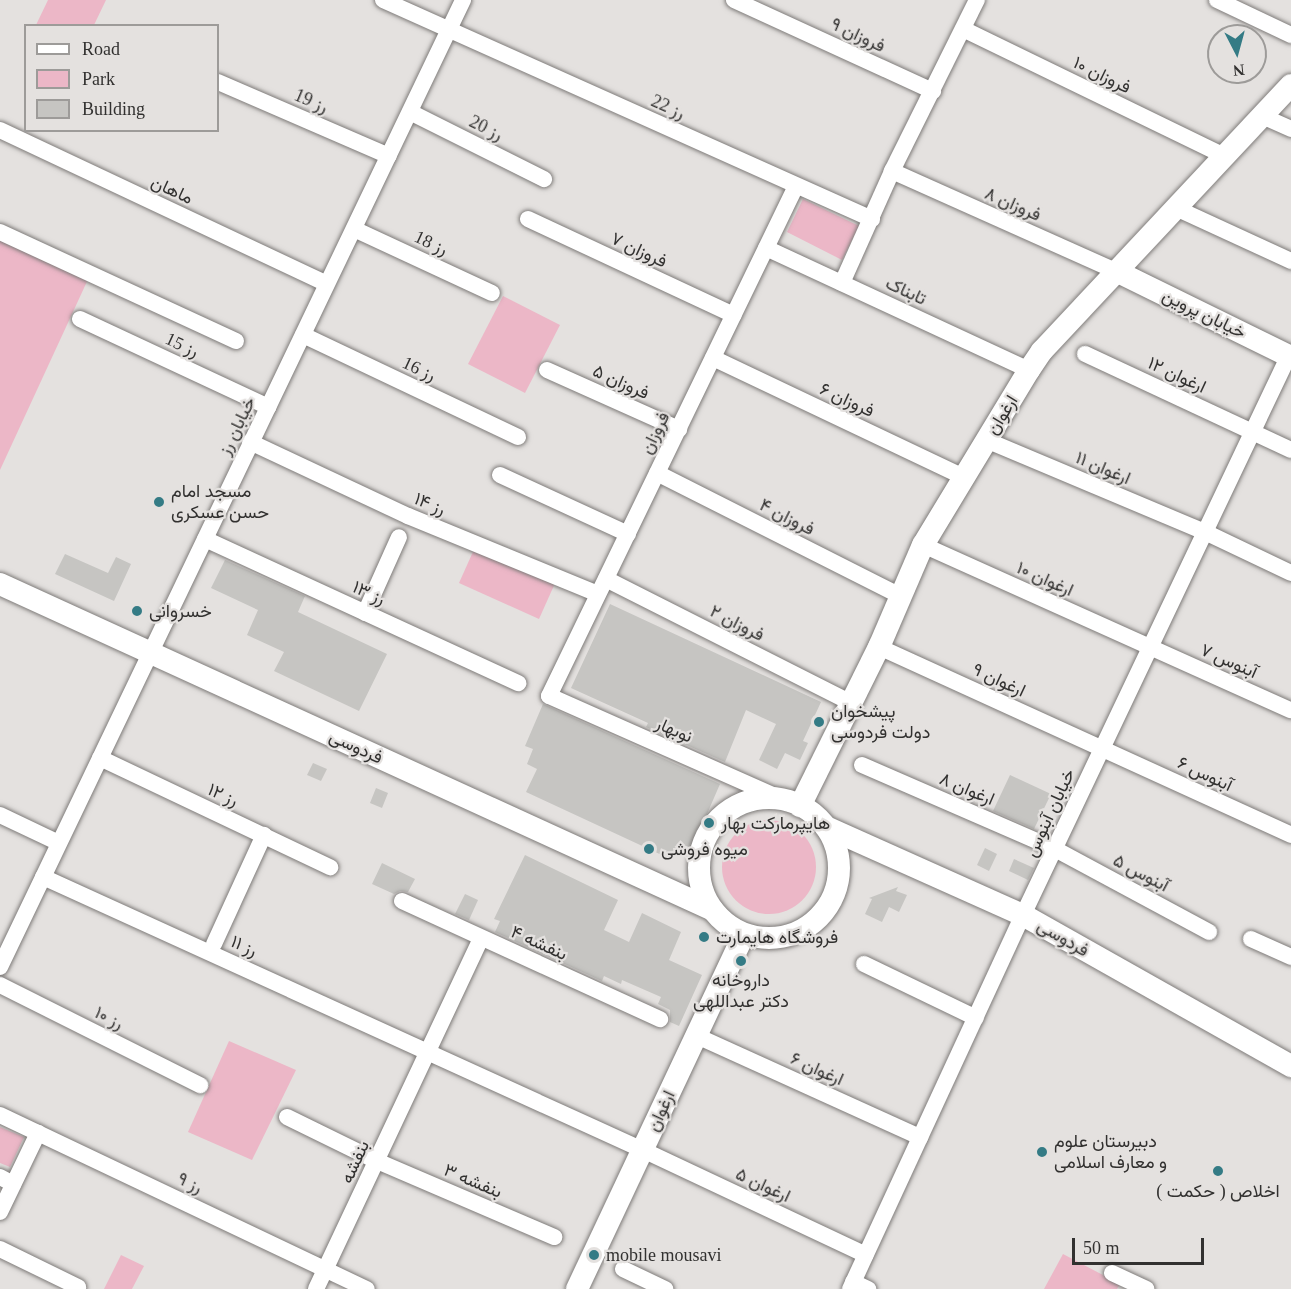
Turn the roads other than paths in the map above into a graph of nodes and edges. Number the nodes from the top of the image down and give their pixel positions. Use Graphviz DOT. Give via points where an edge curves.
graph roads {
  1 [pos="383,0"];
  2 [pos="463,0"];
  3 [pos="734,0"];
  4 [pos="976,0"];
  5 [pos="1217,0"];
  6 [pos="963,29"];
  7 [pos="449,30"];
  8 [pos="1291,35"];
  9 [pos="219,82"];
  10 [pos="1291,84"];
  11 [pos="933,91"];
  12 [pos="410,112"];
  13 [pos="1262,116"];
  14 [pos="1291,129"];
  15 [pos="0,130"];
  16 [pos="388,156"];
  17 [pos="1225,156"];
  18 [pos="892,171"];
  19 [pos="544,179"];
  20 [pos="796,186"];
  21 [pos="1176,208"];
  22 [pos="528,219"];
  23 [pos="872,219"];
  24 [pos="354,229"];
  25 [pos="0,232"];
  26 [pos="766,248"];
  27 [pos="1291,261"];
  28 [pos="1118,272"];
  29 [pos="842,283"];
  30 [pos="327,284"];
  31 [pos="492,293"];
  32 [pos="734,315"];
  33 [pos="80,319"];
  34 [pos="303,335"];
  35 [pos="236,340"];
  36 [pos="1085,354"];
  37 [pos="1290,356"];
  38 [pos="713,358"];
  39 [pos="547,370"];
  40 [pos="1029,370"];
  41 [pos="269,407"];
  42 [pos="679,429"];
  43 [pos="1252,432"];
  44 [pos="518,437"];
  45 [pos="986,440"];
  46 [pos="250,442"];
  47 [pos="1291,450"];
  48 [pos="657,473"];
  49 [pos="500,475"];
  50 [pos="964,477"];
  51 [pos="1205,532"];
  52 [pos="628,534"];
  53 [pos="399,537"];
  54 [pos="205,539"];
  55 [pos="923,545"];
  56 [pos="1291,573"];
  57 [pos="606,579"];
  58 [pos="0,584"];
  59 [pos="598,594"];
  60 [pos="900,596"];
  61 [pos="365,613"];
  62 [pos="879,647"];
  63 [pos="1150,647"];
  64 [pos="150,653"];
  65 [pos="518,683"];
  66 [pos="549,696"];
  67 [pos="850,702"];
  68 [pos="1291,710"];
  69 [pos="1102,749"];
  70 [pos="100,758"];
  71 [pos="862,765"];
  72 [pos="792,803"];
  73 [pos="0,815"];
  74 [pos="826,827"];
  75 [pos="264,835"];
  76 [pos="1291,835"];
  77 [pos="59,843"];
  78 [pos="1055,849"];
  79 [pos="330,867"];
  80 [pos="43,877"];
  81 [pos="402,901"];
  82 [pos="712,910"];
  83 [pos="1023,915"];
  84 [pos="1209,932"];
  85 [pos="744,934"];
  86 [pos="482,939"];
  87 [pos="1251,939"];
  88 [pos="214,944"];
  89 [pos="1291,957"];
  90 [pos="1,963"];
  91 [pos="864,964"];
  92 [pos="0,985"];
  93 [pos="976,1018"];
  94 [pos="660,1019"];
  95 [pos="697,1036"];
  96 [pos="428,1052"];
  97 [pos="1291,1066"];
  98 [pos="200,1085"];
  99 [pos="0,1115"];
  100 [pos="287,1117"];
  101 [pos="38,1133"];
  102 [pos="920,1137"];
  103 [pos="643,1149"];
  104 [pos="377,1161"];
  105 [pos="7,1180"];
  106 [pos="0,1212"];
  107 [pos="555,1237"];
  108 [pos="0,1249"];
  109 [pos="866,1255"];
  110 [pos="623,1269"];
  111 [pos="325,1270"];
  112 [pos="1112,1273"];
  113 [pos="78,1287"];
  114 [pos="857,1287"];
  115 [pos="316,1289"];
  116 [pos="367,1289"];
  117 [pos="577,1289"];
  118 [pos="666,1289"];
  119 [pos="1147,1289"];
  1 -- 7 [label="street, رز 22"];
  2 -- 7 [label="street, خیابان رز"];
  3 -- 11 [label="street, فروزان ۹"];
  4 -- 6 [label="street"];
  5 -- 8 [label="street"];
  6 -- 11 [label="street"];
  6 -- 17 [label="street, فروزان ۱۰"];
  7 -- 12 [label="street, خیابان رز"];
  7 -- 20 [label="street, رز 22"];
  9 -- 16 [label="street, رز 19"];
  10 -- 13 [label="street, ارغوان"];
  11 -- 18 [label="street"];
  12 -- 16 [label="street, خیابان رز"];
  12 -- 19 [label="street, رز 20"];
  13 -- 14 [label="street"];
  13 -- 17 [label="street, ارغوان"];
  15 -- 30 [label="street, ماهان"];
  16 -- 24 [label="street, خیابان رز"];
  17 -- 21 [label="street, ارغوان"];
  18 -- 23 [label="street"];
  18 -- 28 [label="street, فروزان ۸"];
  20 -- 23 [label="street, رز 22"];
  20 -- 26 [label="street, فروزان"];
  21 -- 27 [label="street"];
  21 -- 28 [label="street, ارغوان"];
  22 -- 32 [label="street, فروزان ۷"];
  23 -- 29 [label="street"];
  24 -- 30 [label="street, خیابان رز"];
  24 -- 31 [label="street, رز 18"];
  25 -- 35 [label="street"];
  26 -- 29 [label="street, تابناک"];
  26 -- 32 [label="street, فروزان"];
  28 -- 37 [label="street, خیابان پروین"];
  28 -- 40 [label="street, ارغوان" via="1042,351"];
  29 -- 40 [label="street, تابناک"];
  30 -- 34 [label="street, خیابان رز"];
  32 -- 38 [label="street, فروزان"];
  33 -- 41 [label="street, رز 15"];
  34 -- 41 [label="street, خیابان رز"];
  34 -- 44 [label="street, رز 16"];
  36 -- 43 [label="street, ارغوان ۱۲"];
  37 -- 43 [label="street, خیابان آبنوس"];
  38 -- 42 [label="street, فروزان"];
  38 -- 50 [label="street, فروزان ۶"];
  39 -- 42 [label="street, فروزان ۵"];
  40 -- 45 [label="street, ارغوان"];
  41 -- 46 [label="street, خیابان رز"];
  42 -- 48 [label="street, فروزان"];
  43 -- 47 [label="street, ارغوان ۱۲"];
  43 -- 51 [label="street, خیابان آبنوس"];
  45 -- 50 [label="street, ارغوان"];
  45 -- 51 [label="street, ارغوان ۱۱"];
  46 -- 54 [label="street, خیابان رز"];
  46 -- 59 [label="street, رز ۱۴" via="408,516"];
  48 -- 52 [label="street, فروزان"];
  48 -- 60 [label="street, فروزان ۴"];
  49 -- 52 [label="street"];
  50 -- 55 [label="street, ارغوان"];
  51 -- 56 [label="street, ارغوان ۱۱"];
  51 -- 63 [label="street, خیابان آبنوس"];
  52 -- 57 [label="street, فروزان"];
  53 -- 61 [label="street"];
  54 -- 61 [label="street, رز ۱۳"];
  54 -- 64 [label="street, خیابان رز"];
  55 -- 60 [label="street, ارغوان"];
  55 -- 63 [label="street, ارغوان ۱۰"];
  57 -- 59 [label="street, فروزان"];
  57 -- 67 [label="street, فروزان ۲"];
  58 -- 64 [label="street, فردوسی"];
  59 -- 66 [label="street, فروزان"];
  60 -- 62 [label="street, ارغوان"];
  61 -- 65 [label="street, رز ۱۳"];
  62 -- 67 [label="street, ارغوان"];
  62 -- 69 [label="street, ارغوان ۹"];
  63 -- 68 [label="street, آبنوس ۷"];
  63 -- 69 [label="street, خیابان آبنوس"];
  64 -- 70 [label="street, خیابان رز"];
  64 -- 82 [label="street, فردوسی"];
  66 -- 72 [label="street, نوبهار"];
  67 -- 72 [label="street, ارغوان"];
  69 -- 76 [label="street, آبنوس ۶"];
  69 -- 78 [label="street, خیابان آبنوس"];
  70 -- 75 [label="street, رز ۱۲"];
  70 -- 77 [label="street, خیابان رز"];
  71 -- 78 [label="street, ارغوان ۸"];
  72 -- 74 [label="street"];
  72 -- 82 [label="street" via="763,799 742,803 724,814 710,830 701,850 699,870"];
  73 -- 77 [label="street"];
  74 -- 83 [label="street, فردوسی"];
  74 -- 85 [label="street" via="839,864 830,902 818,918 802,930 784,936"];
  75 -- 79 [label="street, رز ۱۲"];
  75 -- 88 [label="street"];
  77 -- 80 [label="street, خیابان رز"];
  78 -- 83 [label="street, خیابان آبنوس"];
  78 -- 84 [label="street, آبنوس ۵"];
  80 -- 90 [label="street, خیابان رز"];
  80 -- 96 [label="street, رز ۱۱"];
  81 -- 86 [label="street, بنفشه ۴"];
  82 -- 85 [label="street"];
  83 -- 93 [label="street, خیابان آبنوس"];
  83 -- 97 [label="street, فردوسی"];
  85 -- 95 [label="street, ارغوان"];
  86 -- 94 [label="street, بنفشه ۴"];
  86 -- 96 [label="street, بنفشه"];
  87 -- 89 [label="street"];
  91 -- 93 [label="street"];
  92 -- 98 [label="street, رز ۱۰"];
  93 -- 102 [label="street, خیابان آبنوس"];
  95 -- 102 [label="street, ارغوان ۶"];
  95 -- 103 [label="street, ارغوان"];
  96 -- 103 [label="street"];
  96 -- 104 [label="street, بنفشه"];
  99 -- 101 [label="street, رز ۹"];
  100 -- 104 [label="street"];
  101 -- 105 [label="street"];
  101 -- 111 [label="street, رز ۹"];
  102 -- 109 [label="street, خیابان آبنوس"];
  103 -- 109 [label="street, ارغوان ۵"];
  103 -- 117 [label="street, ارغوان"];
  104 -- 107 [label="street, بنفشه ۳"];
  104 -- 111 [label="street, بنفشه"];
  105 -- 106 [label="street"];
  108 -- 113 [label="street"];
  109 -- 114 [label="street, خیابان آبنوس"];
  110 -- 118 [label="street"];
  111 -- 115 [label="street, بنفشه"];
  111 -- 116 [label="street, رز ۹"];
  112 -- 119 [label="street"];
}
